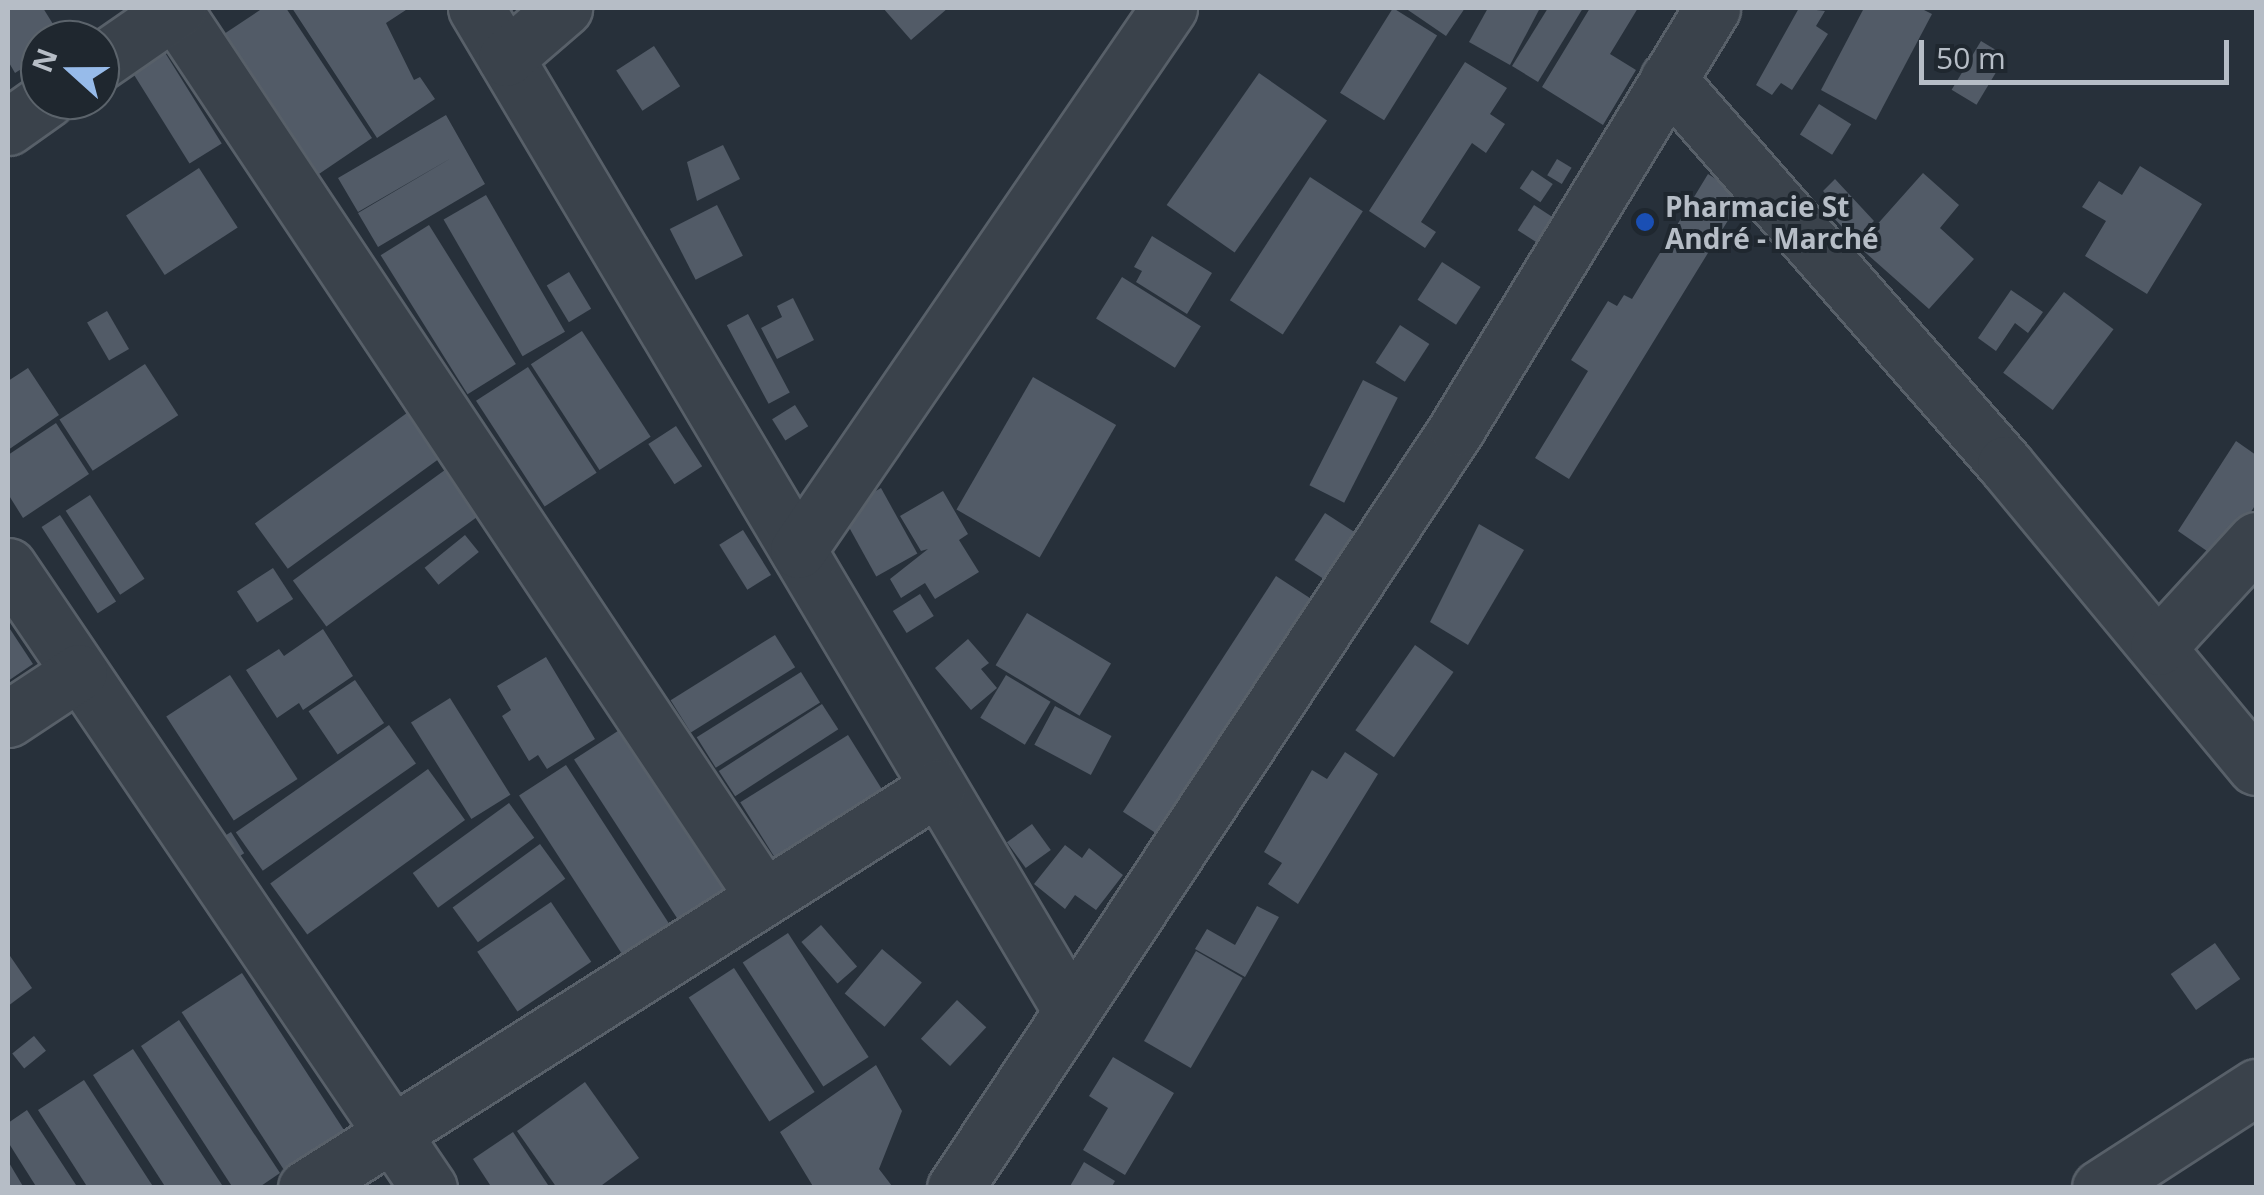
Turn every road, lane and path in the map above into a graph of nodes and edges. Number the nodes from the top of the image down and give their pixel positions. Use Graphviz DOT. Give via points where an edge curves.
graph roads {
  1 [pos="476,8"];
  2 [pos="564,8"];
  3 [pos="1169,8"];
  4 [pos="1712,8"];
  5 [pos="176,9"];
  6 [pos="120,48"];
  7 [pos="506,58"];
  8 [pos="1668,79"];
  9 [pos="2256,540"];
  10 [pos="798,550"];
  11 [pos="8,566"];
  12 [pos="2158,647"];
  13 [pos="80,672"];
  14 [pos="8,719"];
  15 [pos="2256,767"];
  16 [pos="938,786"];
  17 [pos="763,896"];
  18 [pos="1069,1007"];
  19 [pos="2256,1087"];
  20 [pos="391,1131"];
  21 [pos="306,1188"];
  22 [pos="430,1188"];
  23 [pos="955,1188"];
  24 [pos="2100,1188"];
  1 -- 7 [label="street"];
  2 -- 7 [label="street"];
  3 -- 10 [label="street"];
  4 -- 8 [label="street"];
  5 -- 6 [label="street"];
  5 -- 17 [label="street"];
  7 -- 10 [label="street"];
  8 -- 12 [label="street"];
  8 -- 18 [label="street" via="1457,428"];
  9 -- 12 [label="street"];
  10 -- 16 [label="street"];
  11 -- 13 [label="street"];
  12 -- 15 [label="street"];
  13 -- 14 [label="street"];
  13 -- 20 [label="street"];
  16 -- 17 [label="street"];
  16 -- 18 [label="street"];
  17 -- 20 [label="street"];
  18 -- 23 [label="street"];
  19 -- 24 [label="street"];
  20 -- 21 [label="street"];
  20 -- 22 [label="street"];
}
